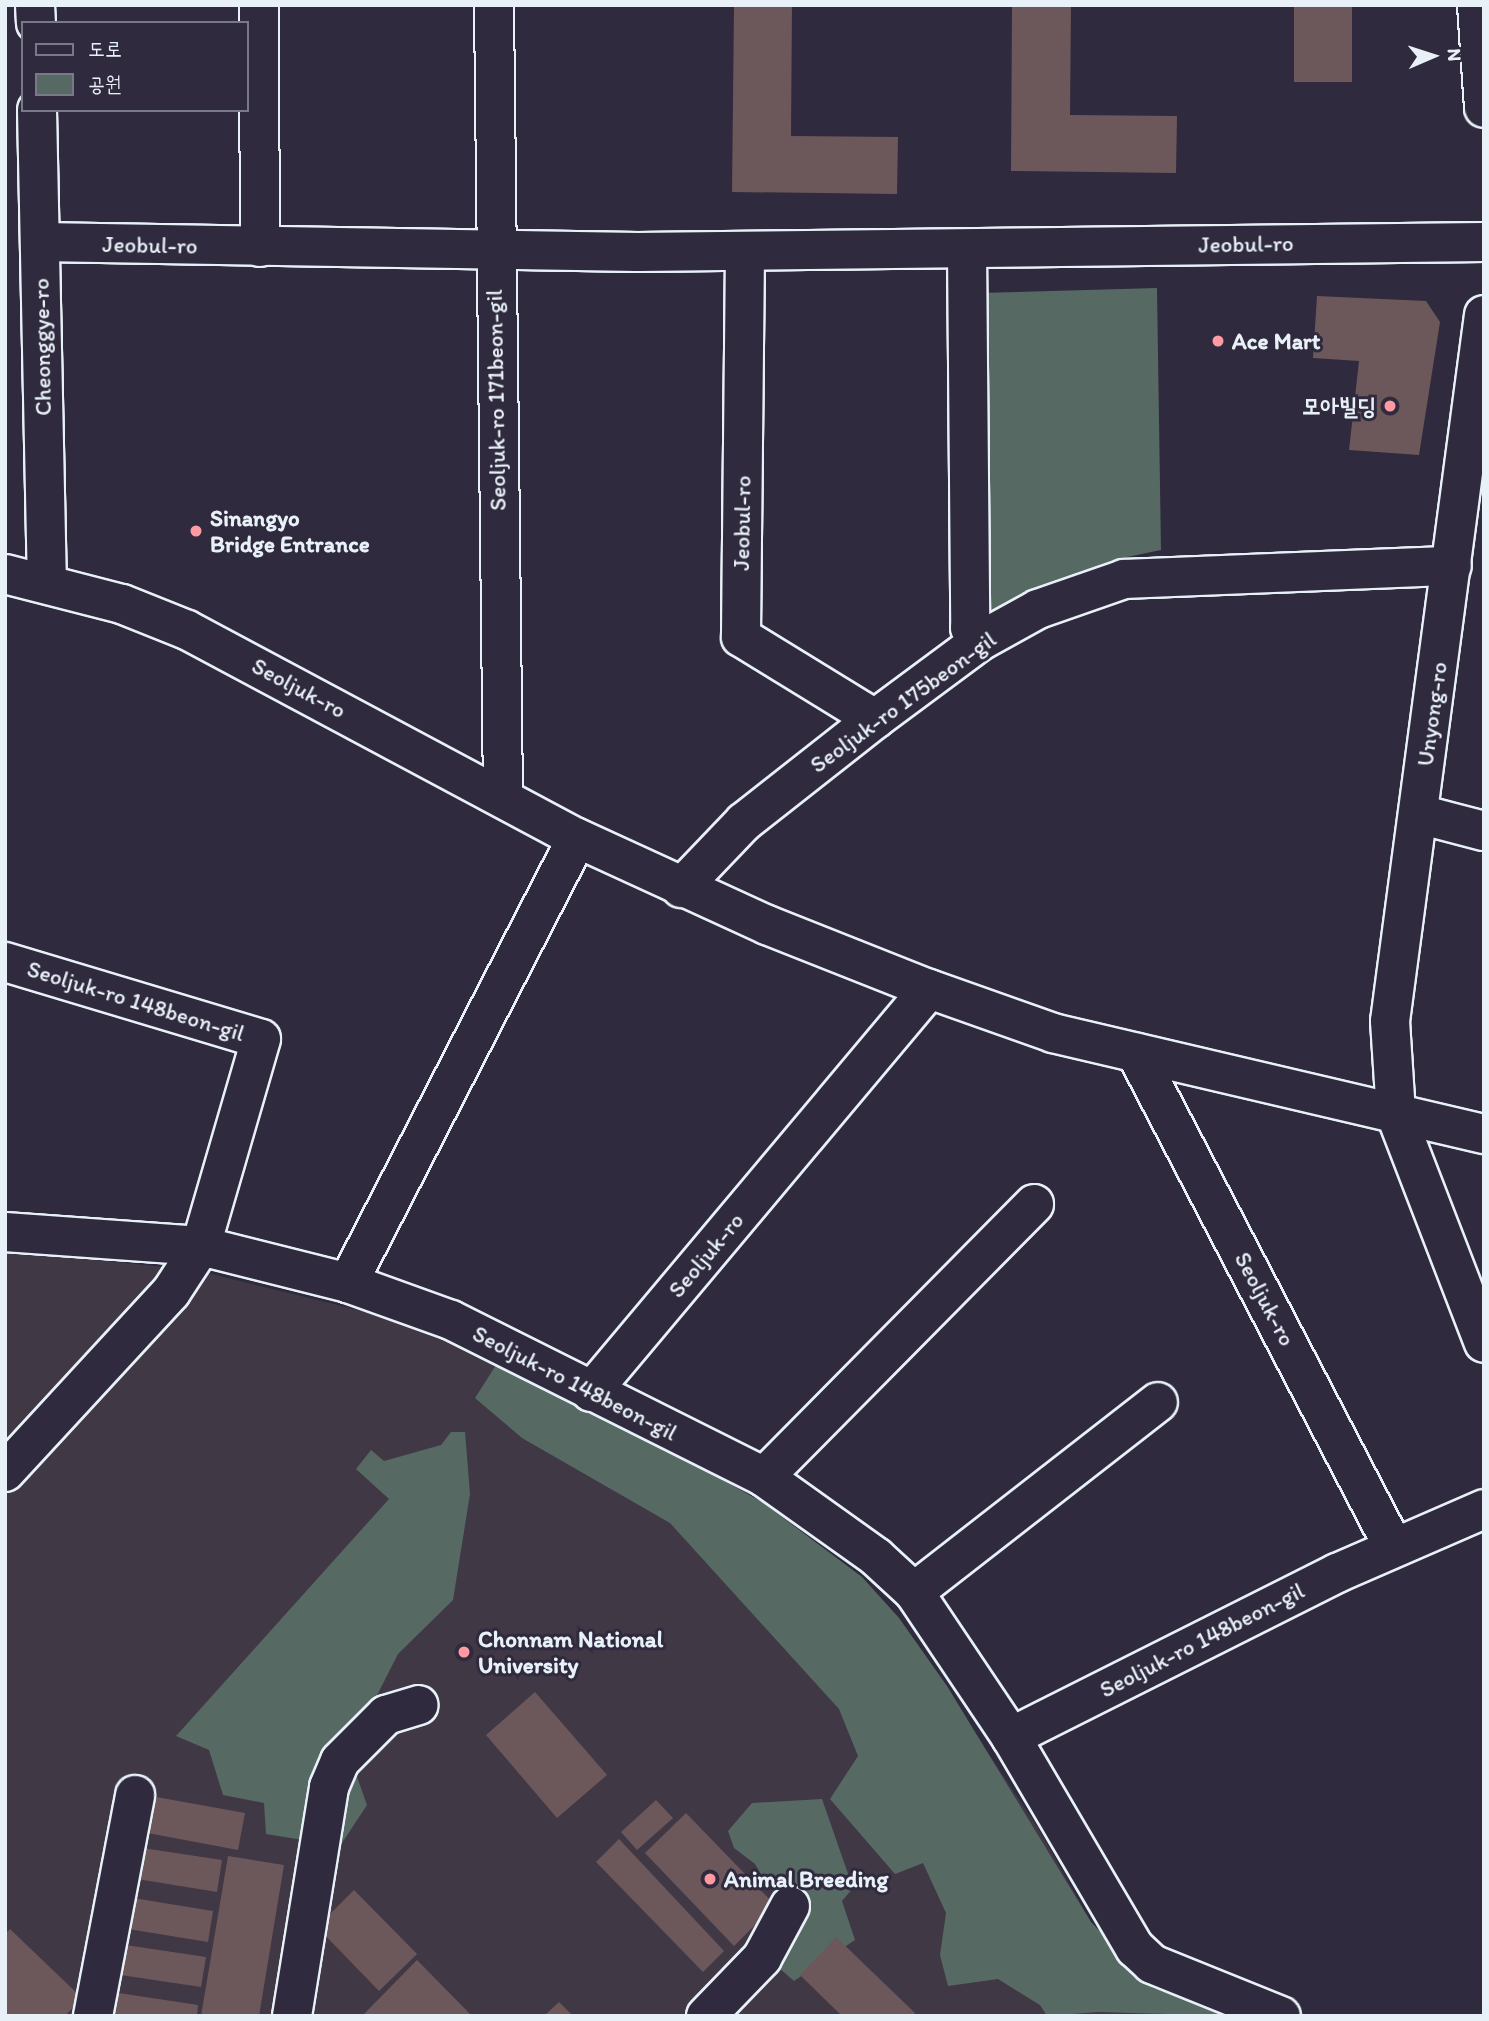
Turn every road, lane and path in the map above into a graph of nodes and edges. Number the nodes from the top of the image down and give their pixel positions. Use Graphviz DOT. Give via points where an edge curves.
graph roads {
  1 [pos="259,5"];
  2 [pos="494,5"];
  3 [pos="1477,5"];
  4 [pos="1484,108"];
  5 [pos="37,112"];
  6 [pos="1484,242"];
  7 [pos="40,243"];
  8 [pos="260,247"];
  9 [pos="967,249"];
  10 [pos="494,252"];
  11 [pos="745,252"];
  12 [pos="1484,314"];
  13 [pos="1452,566"];
  14 [pos="5,574"];
  15 [pos="47,584"];
  16 [pos="980,641"];
  17 [pos="875,719"];
  18 [pos="503,796"];
  19 [pos="1419,814"];
  20 [pos="1484,831"];
  21 [pos="577,838"];
  22 [pos="681,888"];
  23 [pos="5,962"];
  24 [pos="929,989"];
  25 [pos="1136,1053"];
  26 [pos="1396,1115"];
  27 [pos="1484,1134"];
  28 [pos="1034,1204"];
  29 [pos="5,1232"];
  30 [pos="201,1246"];
  31 [pos="348,1283"];
  32 [pos="1484,1343"];
  33 [pos="591,1392"];
  34 [pos="1158,1402"];
  35 [pos="5,1472"];
  36 [pos="764,1477"];
  37 [pos="1484,1509"];
  38 [pos="1393,1546"];
  39 [pos="914,1592"];
  40 [pos="418,1705"];
  41 [pos="1011,1737"];
  42 [pos="135,1795"];
  43 [pos="790,1906"];
  44 [pos="93,2016"];
  45 [pos="292,2016"];
  46 [pos="706,2016"];
  47 [pos="1281,2016"];
  1 -- 8 [label="street"];
  2 -- 10 [label="street, Seoljuk-ro 171beon-gil"];
  3 -- 4 [label="street"];
  5 -- 7 [label="street, Cheonggye-ro"];
  6 -- 9 [label="street, Jeobul-ro"];
  7 -- 8 [label="street, Jeobul-ro"];
  7 -- 15 [label="street, Cheonggye-ro"];
  8 -- 10 [label="street, Jeobul-ro"];
  9 -- 11 [label="street, Jeobul-ro"];
  9 -- 16 [label="street" via="970,628"];
  10 -- 11 [label="street, Jeobul-ro"];
  10 -- 18 [label="street, Seoljuk-ro 171beon-gil"];
  11 -- 17 [label="street, Jeobul-ro" via="741,637"];
  12 -- 13 [label="street, Unyong-ro"];
  13 -- 16 [label="street, Seoljuk-ro 175beon-gil" via="1124,579 1038,609"];
  13 -- 19 [label="street, Unyong-ro"];
  14 -- 15 [label="street, Seoljuk-ro"];
  15 -- 18 [label="street, Seoljuk-ro" via="122,604 187,630"];
  16 -- 17 [label="street, Seoljuk-ro 175beon-gil"];
  17 -- 22 [label="street, Seoljuk-ro 175beon-gil" via="744,822"];
  18 -- 21 [label="street, Seoljuk-ro"];
  19 -- 20 [label="street"];
  19 -- 26 [label="street, Unyong-ro" via="1390,1020"];
  21 -- 22 [label="street, Seoljuk-ro"];
  21 -- 31 [label="street"];
  22 -- 24 [label="street, Seoljuk-ro"];
  23 -- 30 [label="street, Seoljuk-ro 148beon-gil" via="261,1039"];
  24 -- 25 [label="street, Seoljuk-ro" via="1053,1033"];
  24 -- 33 [label="street, Seoljuk-ro"];
  25 -- 26 [label="street, Seoljuk-ro"];
  25 -- 38 [label="street, Seoljuk-ro"];
  26 -- 27 [label="street, Seoljuk-ro"];
  26 -- 32 [label="street"];
  28 -- 36 [label="street"];
  29 -- 30 [label="street, Seoljuk-ro 148beon-gil"];
  30 -- 31 [label="street, Seoljuk-ro 148beon-gil"];
  30 -- 35 [label="street" via="171,1292"];
  31 -- 33 [label="street, Seoljuk-ro 148beon-gil" via="451,1320"];
  33 -- 36 [label="street, Seoljuk-ro 148beon-gil"];
  34 -- 39 [label="street"];
  36 -- 39 [label="street, Seoljuk-ro 148beon-gil" via="877,1557"];
  37 -- 38 [label="street, Seoljuk-ro 148beon-gil"];
  38 -- 41 [label="street, Seoljuk-ro 148beon-gil"];
  39 -- 41 [label="street, Seoljuk-ro 148beon-gil"];
  40 -- 45 [label="street" via="386,1715 340,1761 329,1787"];
  41 -- 47 [label="street, Seoljuk-ro 148beon-gil" via="1135,1948 1152,1964"];
  42 -- 44 [label="street"];
  43 -- 46 [label="street" via="762,1958"];
}
